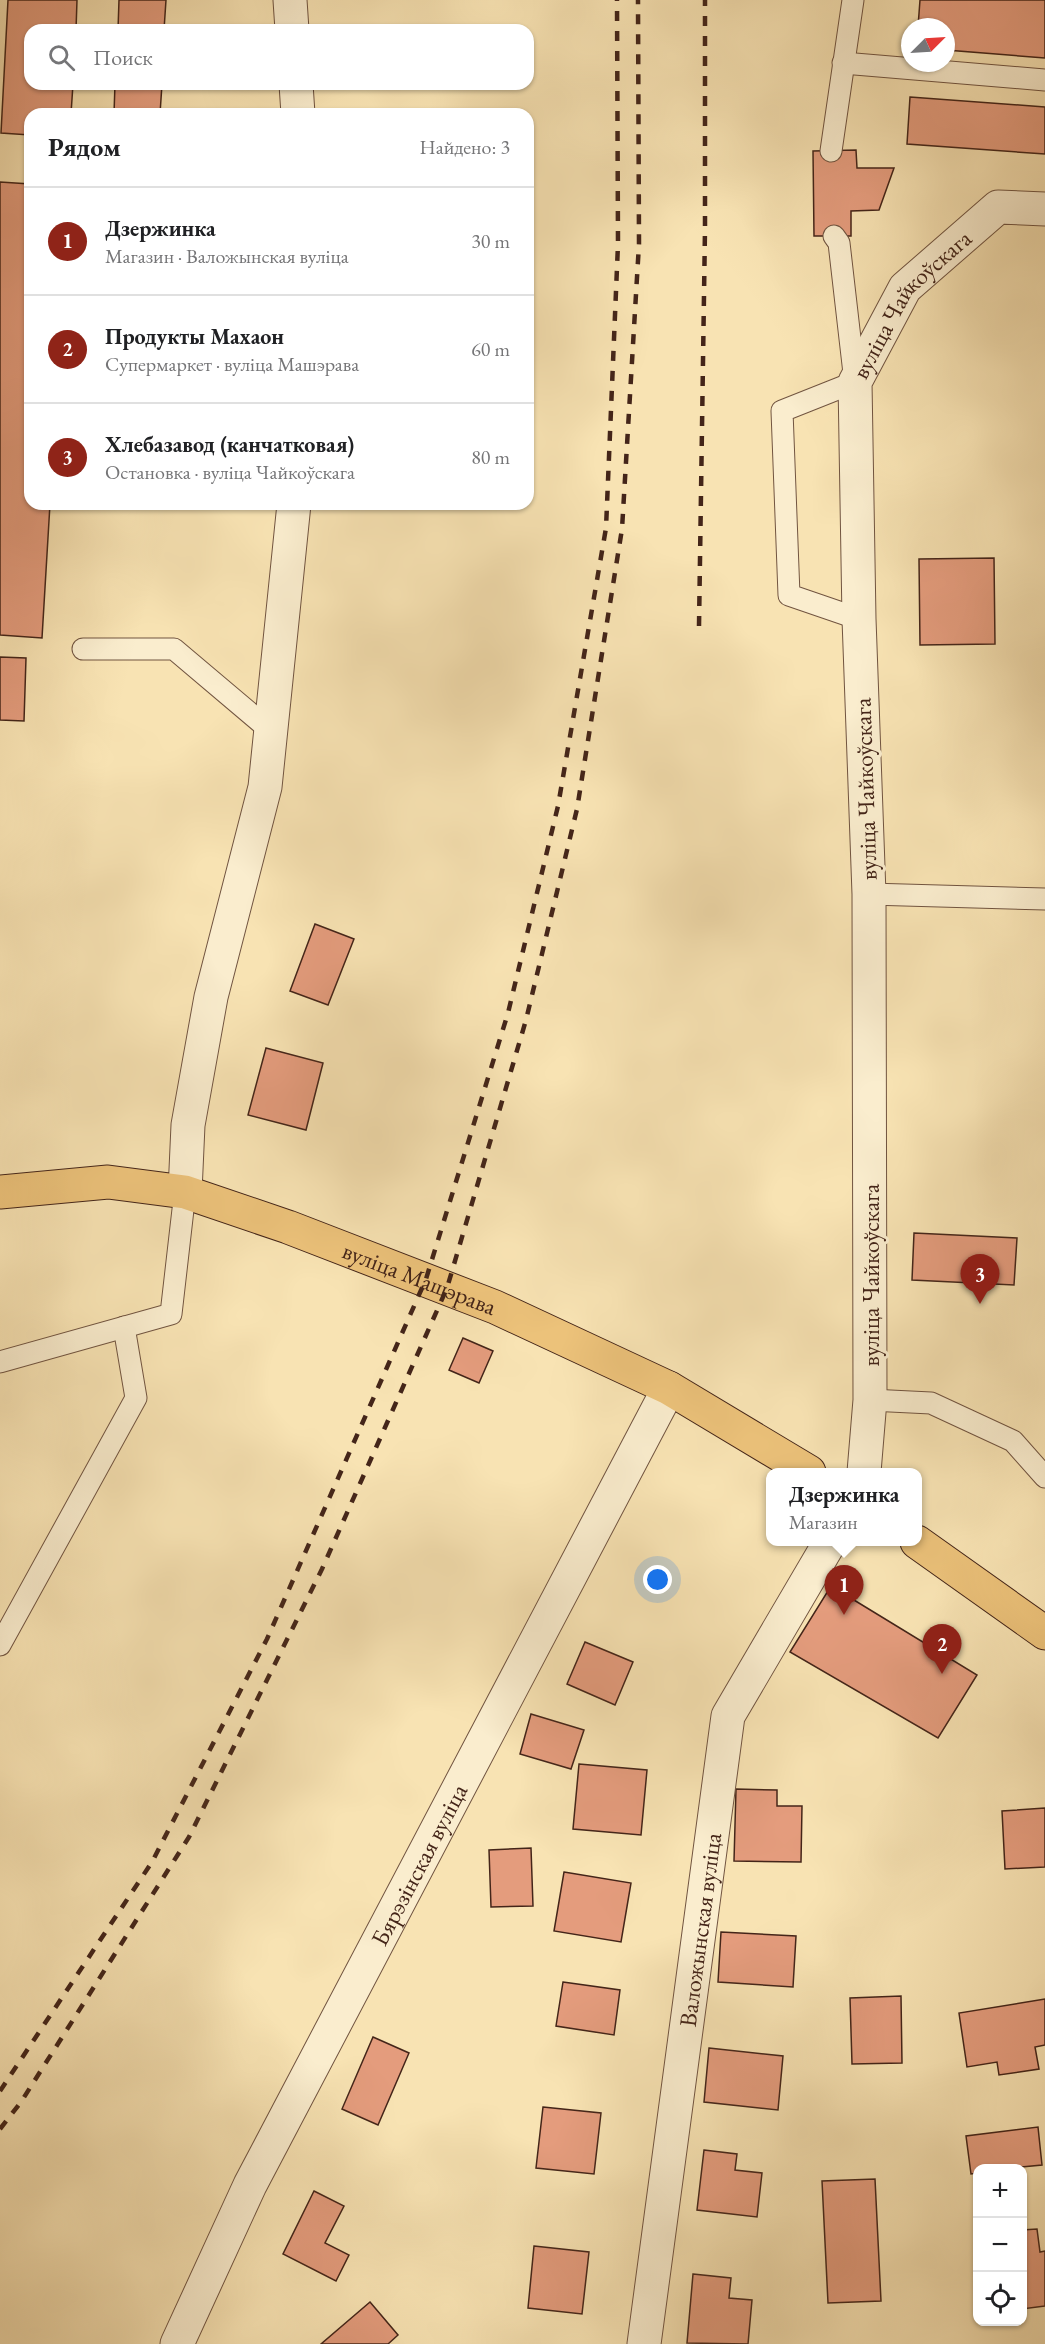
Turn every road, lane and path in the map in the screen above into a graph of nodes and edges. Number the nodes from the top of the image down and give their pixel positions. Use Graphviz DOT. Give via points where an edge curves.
graph roads {
  1 [pos="290,0"];
  2 [pos="853,0"];
  3 [pos="292,24"];
  4 [pos="843,63"];
  5 [pos="1045,80"];
  6 [pos="296,90"];
  7 [pos="298,108"];
  8 [pos="831,151"];
  9 [pos="1045,209"];
  10 [pos="834,236"];
  11 [pos="855,382"];
  12 [pos="293,510"];
  13 [pos="859,619"];
  14 [pos="83,650"];
  15 [pos="271,731"];
  16 [pos="869,894"];
  17 [pos="1045,899"];
  18 [pos="0,1192"];
  19 [pos="185,1192"];
  20 [pos="124,1327"];
  21 [pos="0,1362"];
  22 [pos="669,1388"];
  23 [pos="870,1400"];
  24 [pos="801,1468"];
  25 [pos="864,1468"];
  26 [pos="1045,1477"];
  27 [pos="828,1546"];
  28 [pos="922,1546"];
  29 [pos="1045,1633"];
  30 [pos="0,1645"];
  31 [pos="184,2340"];
  32 [pos="644,2344"];
  1 -- 3 [label="street"];
  2 -- 4 [label="lane"];
  4 -- 5 [label="lane"];
  4 -- 8 [label="lane"];
  6 -- 7 [label="street"];
  9 -- 11 [label="street, вуліца Чайкоўскага" via="998,207 905,288"];
  10 -- 11 [label="lane" via="839,243"];
  11 -- 13 [label="street, вуліца Чайкоўскага"];
  11 -- 13 [label="lane" via="782,411 789,594"];
  12 -- 15 [label="street"];
  13 -- 16 [label="street, вуліца Чайкоўскага"];
  14 -- 15 [label="lane" via="174,648"];
  15 -- 19 [label="street" via="265,786 211,998 188,1125"];
  16 -- 17 [label="lane"];
  16 -- 23 [label="street, вуліца Чайкоўскага"];
  18 -- 19 [label="main road, вуліца Машэрава" via="108,1182"];
  19 -- 20 [label="lane" via="171,1314"];
  19 -- 22 [label="main road, вуліца Машэрава" via="426,1279"];
  20 -- 21 [label="lane"];
  20 -- 30 [label="lane" via="136,1398"];
  22 -- 24 [label="main road, вуліца Машэрава"];
  22 -- 31 [label="street, Бярэзінская вуліца" via="250,2185"];
  23 -- 25 [label="street, вуліца Чайкоўскага"];
  23 -- 26 [label="lane" via="931,1402 1013,1441"];
  27 -- 32 [label="street, Валожынская вуліца" via="728,1716"];
  28 -- 29 [label="main road"];
}
